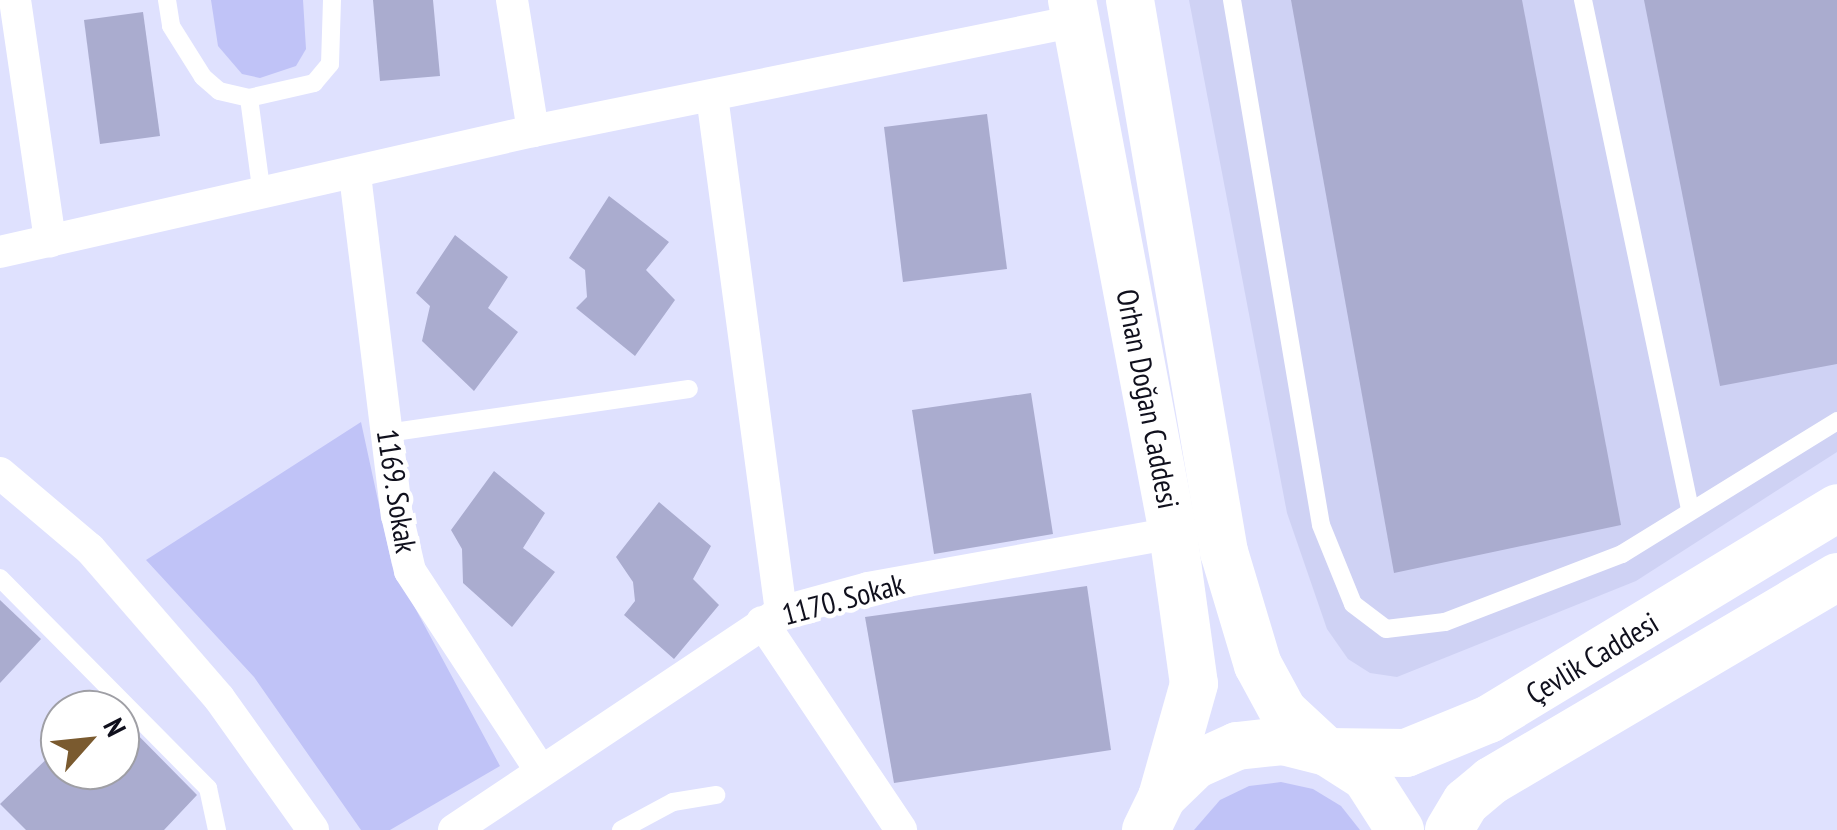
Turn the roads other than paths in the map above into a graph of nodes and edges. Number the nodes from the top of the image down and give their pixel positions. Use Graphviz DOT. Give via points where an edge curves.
graph roads {
  1 [pos="15,0"];
  2 [pos="167,0"];
  3 [pos="332,0"];
  4 [pos="512,0"];
  5 [pos="1130,0"];
  6 [pos="1232,0"];
  7 [pos="1583,0"];
  8 [pos="1074,11"];
  9 [pos="712,96"];
  10 [pos="249,98"];
  11 [pos="533,132"];
  12 [pos="355,175"];
  13 [pos="262,195"];
  14 [pos="50,241"];
  15 [pos="0,252"];
  16 [pos="689,389"];
  17 [pos="1837,422"];
  18 [pos="387,434"];
  19 [pos="0,473"];
  20 [pos="1837,508"];
  21 [pos="1690,509"];
  22 [pos="1173,533"];
  23 [pos="1837,577"];
  24 [pos="0,578"];
  25 [pos="772,617"];
  26 [pos="1327,752"];
  27 [pos="540,771"];
  28 [pos="716,795"];
  29 [pos="1154,814"];
  30 [pos="217,830"];
  31 [pos="313,830"];
  32 [pos="454,830"];
  33 [pos="621,830"];
  34 [pos="901,830"];
  35 [pos="1400,830"];
  36 [pos="1449,830"];
  1 -- 14 [label="street"];
  2 -- 10 [label="lane" via="171,26 203,77"];
  3 -- 10 [label="lane" via="330,64 314,84"];
  4 -- 11 [label="street"];
  5 -- 26 [label="main road, Orhan Doğan Caddesi" via="1224,552 1258,665 1283,711"];
  6 -- 21 [label="lane" via="1321,525 1353,604 1386,629 1446,622 1622,554"];
  7 -- 21 [label="lane"];
  8 -- 9 [label="street"];
  8 -- 22 [label="main road, Orhan Doğan Caddesi"];
  9 -- 11 [label="street"];
  9 -- 25 [label="street"];
  10 -- 13 [label="lane"];
  11 -- 12 [label="street"];
  12 -- 13 [label="street"];
  12 -- 18 [label="street, 1169. Sokak"];
  13 -- 14 [label="street"];
  14 -- 15 [label="street"];
  16 -- 18 [label="lane"];
  17 -- 21 [label="lane"];
  18 -- 27 [label="street, 1169. Sokak" via="410,571"];
  19 -- 31 [label="street" via="90,549 219,698"];
  20 -- 26 [label="main road, Çevlik Caddesi" via="1489,719 1406,753"];
  22 -- 25 [label="street, 1170. Sokak" via="868,588"];
  22 -- 29 [label="main road, Orhan Doğan Caddesi" via="1194,684"];
  23 -- 36 [label="main road, Çevlik Caddesi" via="1491,780"];
  24 -- 30 [label="lane" via="208,788"];
  25 -- 27 [label="street, 1170. Sokak" via="712,663"];
  25 -- 34 [label="street"];
  26 -- 29 [label="main road" via="1283,741 1237,746 1195,765"];
  26 -- 35 [label="main road" via="1366,777"];
  27 -- 32 [label="street, 1170. Sokak"];
  28 -- 33 [label="lane" via="673,802"];
}
